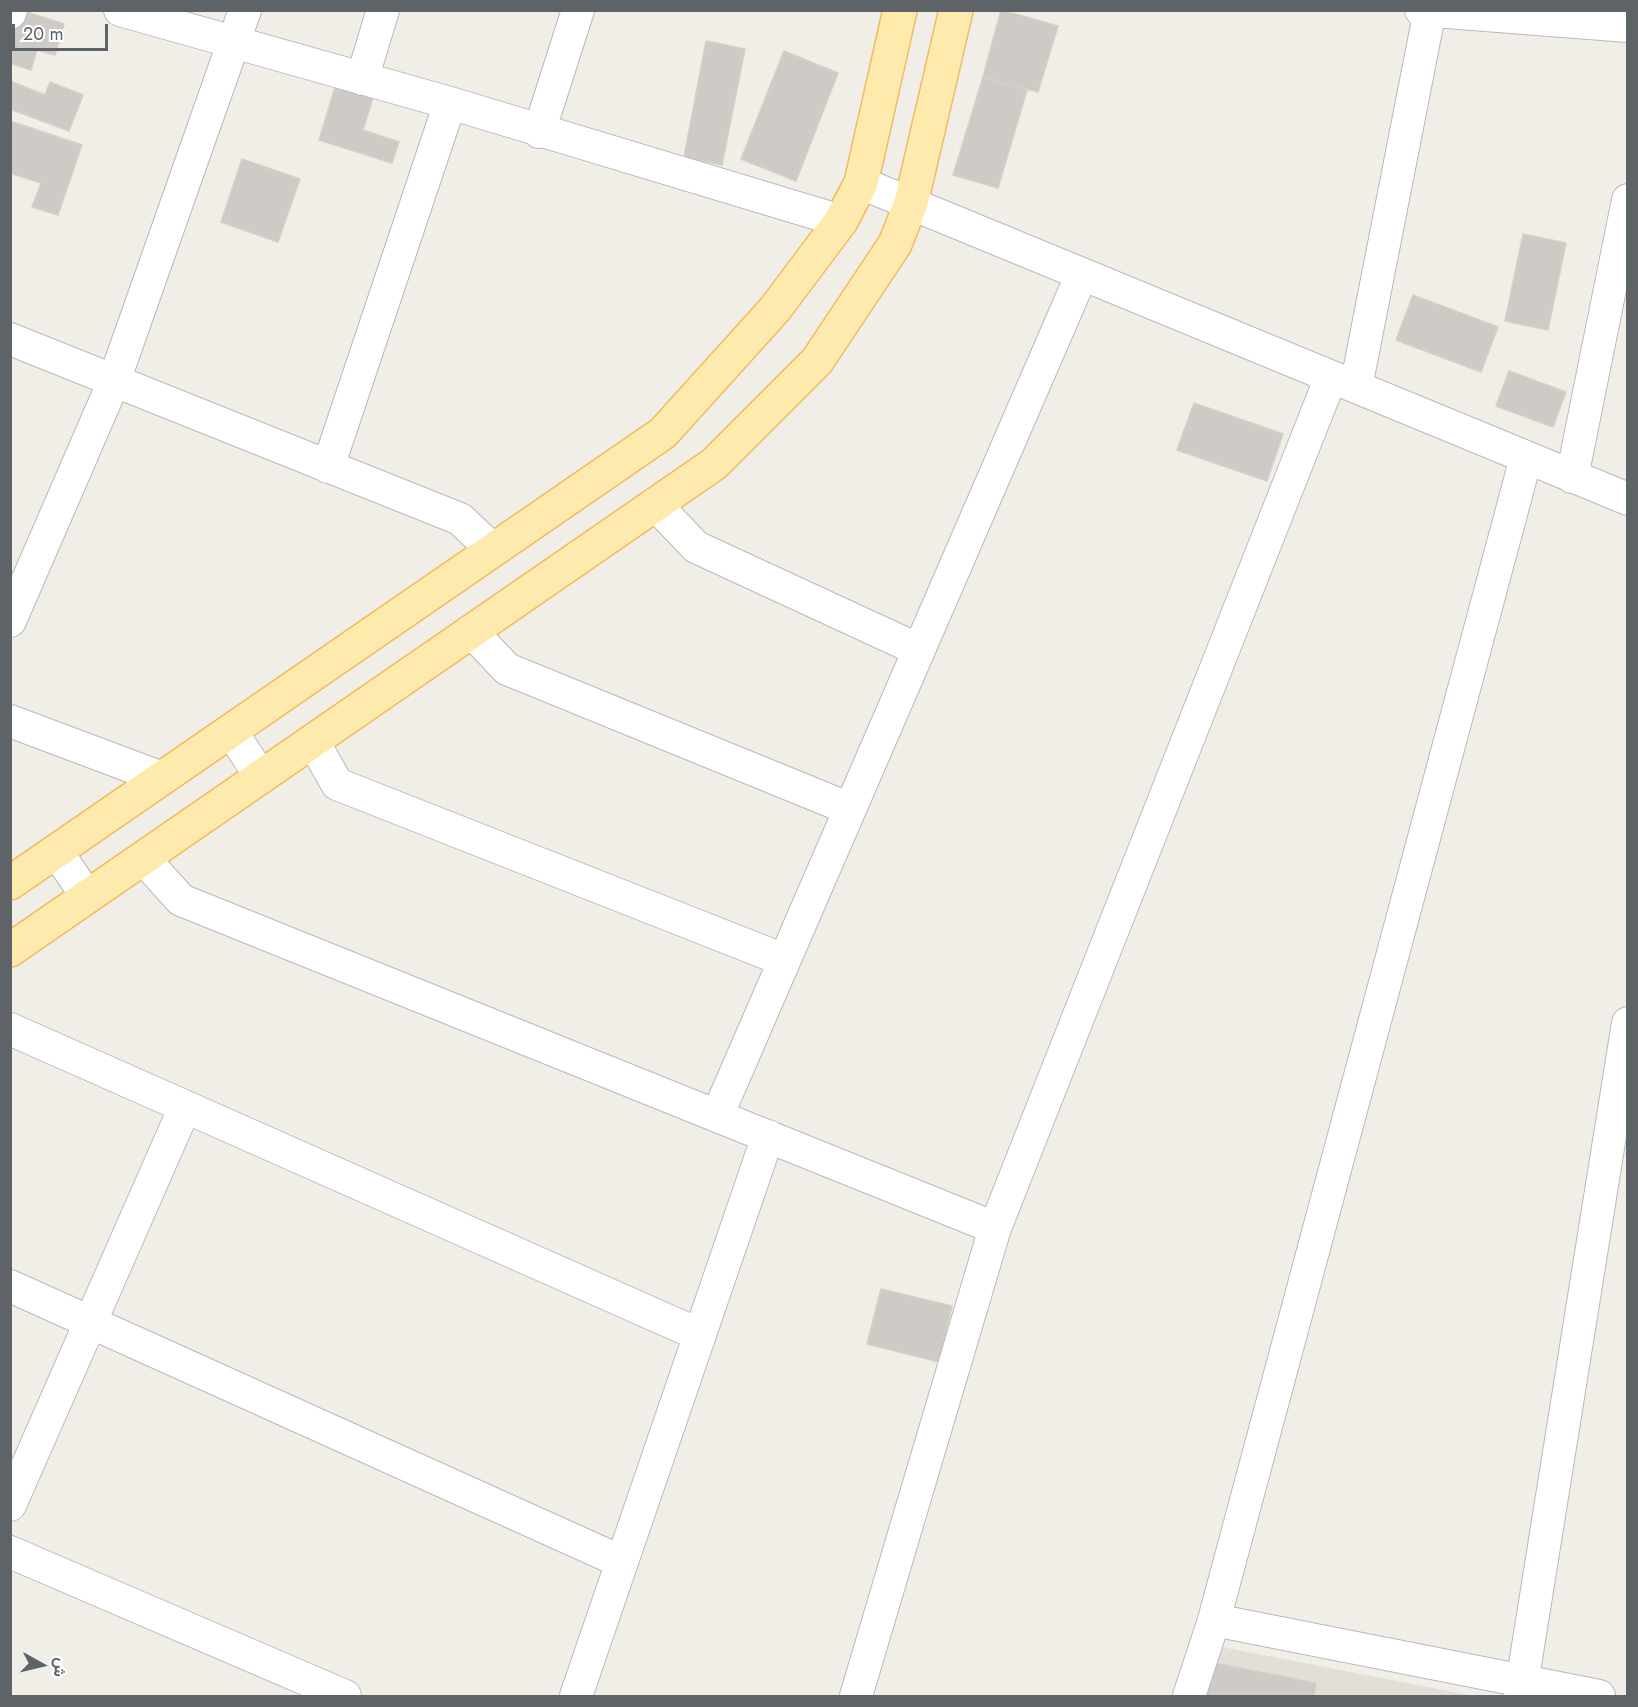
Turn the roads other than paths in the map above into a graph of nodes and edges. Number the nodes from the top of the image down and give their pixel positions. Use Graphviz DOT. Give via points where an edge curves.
graph roads {
  1 [pos="120,10"];
  2 [pos="245,10"];
  3 [pos="383,10"];
  4 [pos="578,10"];
  5 [pos="900,10"];
  6 [pos="956,10"];
  7 [pos="1427,11"];
  8 [pos="1628,26"];
  9 [pos="234,43"];
  10 [pos="363,79"];
  11 [pos="450,104"];
  12 [pos="539,132"];
  13 [pos="861,183"];
  14 [pos="1628,200"];
  15 [pos="911,203"];
  16 [pos="841,221"];
  17 [pos="1622,256"];
  18 [pos="1082,274"];
  19 [pos="10,339"];
  20 [pos="114,381"];
  21 [pos="1344,382"];
  22 [pos="1526,458"];
  23 [pos="328,467"];
  24 [pos="1572,477"];
  25 [pos="1628,499"];
  26 [pos="655,504"];
  27 [pos="493,550"];
  28 [pos="10,621"];
  29 [pos="471,631"];
  30 [pos="919,651"];
  31 [pos="10,721"];
  32 [pos="231,731"];
  33 [pos="313,741"];
  34 [pos="261,777"];
  35 [pos="162,778"];
  36 [pos="849,809"];
  37 [pos="56,851"];
  38 [pos="143,858"];
  39 [pos="10,883"];
  40 [pos="87,897"];
  41 [pos="10,950"];
  42 [pos="784,960"];
  43 [pos="1628,1023"];
  44 [pos="10,1029"];
  45 [pos="186,1107"];
  46 [pos="717,1116"];
  47 [pos="768,1136"];
  48 [pos="995,1228"];
  49 [pos="10,1286"];
  50 [pos="91,1322"];
  51 [pos="700,1335"];
  52 [pos="10,1505"];
  53 [pos="10,1552"];
  54 [pos="622,1562"];
  55 [pos="1214,1620"];
  56 [pos="1522,1688"];
  57 [pos="345,1696"];
  58 [pos="576,1696"];
  59 [pos="856,1696"];
  60 [pos="1189,1696"];
  61 [pos="1599,1696"];
  1 -- 9 [label="street"];
  2 -- 9 [label="street"];
  3 -- 10 [label="street"];
  4 -- 12 [label="street"];
  5 -- 13 [label="main road"];
  6 -- 15 [label="main road"];
  7 -- 8 [label="street"];
  7 -- 21 [label="street"];
  9 -- 10 [label="street"];
  9 -- 20 [label="street"];
  10 -- 11 [label="street"];
  11 -- 12 [label="street"];
  11 -- 23 [label="street"];
  12 -- 16 [label="street"];
  13 -- 15 [label="street"];
  13 -- 16 [label="main road"];
  14 -- 17 [label="street"];
  15 -- 18 [label="street"];
  15 -- 26 [label="main road" via="895,244 817,361 714,464"];
  16 -- 27 [label="main road" via="775,309 663,433"];
  17 -- 24 [label="street"];
  18 -- 21 [label="street"];
  18 -- 30 [label="street"];
  19 -- 20 [label="street"];
  20 -- 23 [label="street"];
  20 -- 28 [label="street"];
  21 -- 22 [label="street"];
  21 -- 48 [label="street"];
  22 -- 24 [label="street"];
  22 -- 55 [label="street"];
  23 -- 27 [label="street" via="460,519"];
  24 -- 25 [label="street"];
  26 -- 29 [label="main road"];
  26 -- 30 [label="street" via="696,547"];
  27 -- 32 [label="main road"];
  29 -- 33 [label="main road"];
  29 -- 36 [label="street" via="507,669"];
  30 -- 36 [label="street"];
  31 -- 35 [label="street"];
  32 -- 34 [label="street"];
  32 -- 35 [label="main road"];
  33 -- 34 [label="main road"];
  33 -- 42 [label="street" via="337,784"];
  34 -- 38 [label="main road"];
  35 -- 37 [label="main road"];
  36 -- 42 [label="street"];
  37 -- 39 [label="main road"];
  37 -- 40 [label="street"];
  38 -- 40 [label="main road"];
  38 -- 46 [label="street" via="181,900"];
  40 -- 41 [label="main road"];
  42 -- 46 [label="street"];
  43 -- 56 [label="street"];
  44 -- 45 [label="street"];
  45 -- 50 [label="street"];
  45 -- 51 [label="street"];
  46 -- 47 [label="street"];
  47 -- 48 [label="street"];
  47 -- 51 [label="street"];
  48 -- 59 [label="street"];
  49 -- 50 [label="street"];
  50 -- 52 [label="street"];
  50 -- 54 [label="street"];
  51 -- 54 [label="street"];
  53 -- 57 [label="street"];
  54 -- 58 [label="street"];
  55 -- 56 [label="street"];
  55 -- 60 [label="street"];
  56 -- 61 [label="street"];
}
